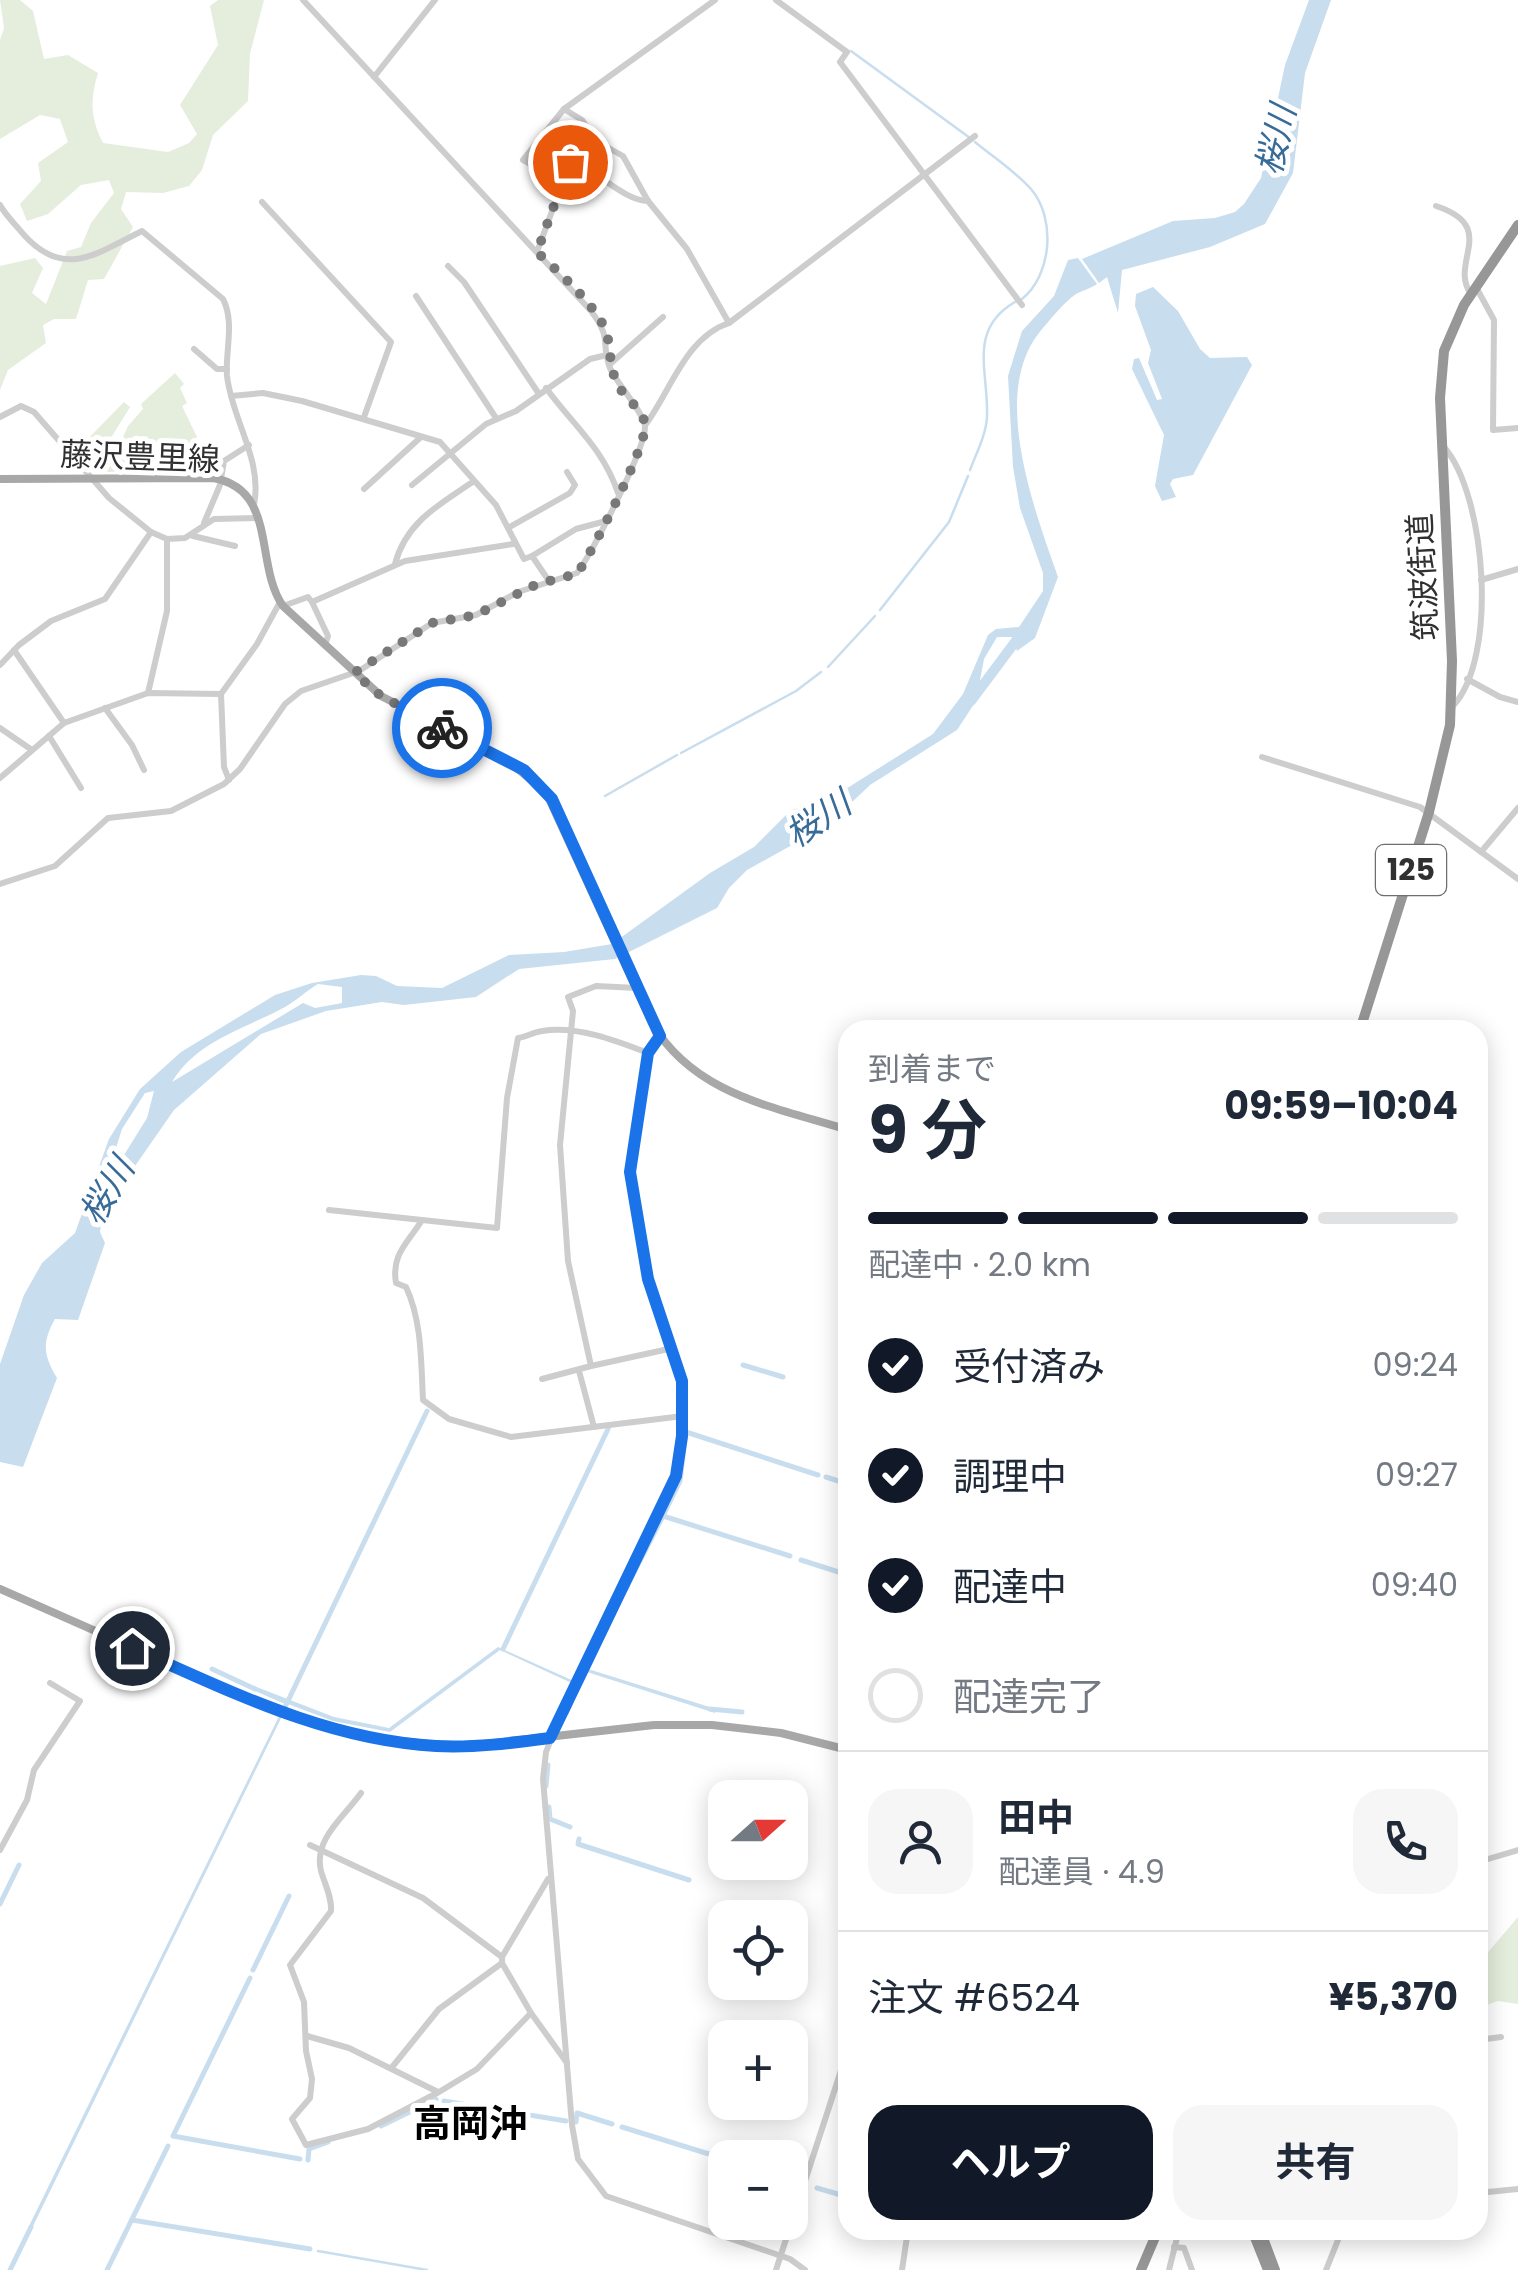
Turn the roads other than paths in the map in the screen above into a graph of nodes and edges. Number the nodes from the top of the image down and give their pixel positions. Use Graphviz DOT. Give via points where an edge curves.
graph roads {
  1 [pos="303,0"];
  2 [pos="435,0"];
  3 [pos="715,0"];
  4 [pos="776,0"];
  5 [pos="374,77"];
  6 [pos="564,109"];
  7 [pos="976,136"];
  8 [pos="926,176"];
  9 [pos="560,180"];
  10 [pos="648,201"];
  11 [pos="262,202"];
  12 [pos="0,204"];
  13 [pos="1436,206"];
  14 [pos="1518,226"];
  15 [pos="537,252"];
  16 [pos="448,266"];
  17 [pos="1476,291"];
  18 [pos="416,296"];
  19 [pos="1022,306"];
  20 [pos="663,317"];
  21 [pos="729,322"];
  22 [pos="194,349"];
  23 [pos="607,355"];
  24 [pos="609,365"];
  25 [pos="227,369"];
  26 [pos="542,391"];
  27 [pos="232,402"];
  28 [pos="0,417"];
  29 [pos="364,417"];
  30 [pos="496,418"];
  31 [pos="645,425"];
  32 [pos="1518,428"];
  33 [pos="420,437"];
  34 [pos="249,445"];
  35 [pos="1442,445"];
  36 [pos="198,454"];
  37 [pos="454,454"];
  38 [pos="568,472"];
  39 [pos="220,477"];
  40 [pos="90,478"];
  41 [pos="0,480"];
  42 [pos="474,481"];
  43 [pos="412,485"];
  44 [pos="364,489"];
  45 [pos="619,494"];
  46 [pos="254,506"];
  47 [pos="259,518"];
  48 [pos="606,521"];
  49 [pos="203,524"];
  50 [pos="508,528"];
  51 [pos="150,532"];
  52 [pos="190,536"];
  53 [pos="167,539"];
  54 [pos="513,544"];
  55 [pos="235,546"];
  56 [pos="532,556"];
  57 [pos="395,564"];
  58 [pos="1518,569"];
  59 [pos="549,580"];
  60 [pos="1480,580"];
  61 [pos="312,602"];
  62 [pos="282,604"];
  63 [pos="325,645"];
  64 [pos="14,650"];
  65 [pos="0,665"];
  66 [pos="354,673"];
  67 [pos="1467,679"];
  68 [pos="148,693"];
  69 [pos="221,694"];
  70 [pos="1518,702"];
  71 [pos="1452,707"];
  72 [pos="105,708"];
  73 [pos="64,723"];
  74 [pos="0,728"];
  75 [pos="49,736"];
  76 [pos="32,750"];
  77 [pos="1262,758"];
  78 [pos="144,770"];
  79 [pos="0,778"];
  80 [pos="229,780"];
  81 [pos="81,788"];
  82 [pos="1518,808"];
  83 [pos="1429,812"];
  84 [pos="1480,852"];
  85 [pos="1518,880"];
  86 [pos="0,884"];
  87 [pos="636,986"];
  88 [pos="1363,1020"];
  89 [pos="570,1032"];
  90 [pos="660,1036"];
  91 [pos="648,1053"];
  92 [pos="838,1127"];
  93 [pos="328,1210"];
  94 [pos="422,1220"];
  95 [pos="673,1348"];
  96 [pos="590,1366"];
  97 [pos="579,1371"];
  98 [pos="542,1379"];
  99 [pos="683,1416"];
  100 [pos="594,1427"];
  101 [pos="0,1589"];
  102 [pos="50,1683"];
  103 [pos="550,1738"];
  104 [pos="838,1747"];
  105 [pos="361,1793"];
  106 [pos="310,1845"];
  107 [pos="0,1850"];
  108 [pos="321,1850"];
  109 [pos="1518,1850"];
  110 [pos="1488,1859"];
  111 [pos="550,1876"];
  112 [pos="502,1960"];
  113 [pos="532,2013"];
  114 [pos="306,2036"];
  115 [pos="1501,2037"];
  116 [pos="1488,2039"];
  117 [pos="568,2064"];
  118 [pos="393,2066"];
  119 [pos="838,2080"];
  120 [pos="439,2092"];
  121 [pos="1518,2189"];
  122 [pos="1488,2192"];
  123 [pos="906,2240"];
  124 [pos="1154,2240"];
  125 [pos="1176,2240"];
  126 [pos="1257,2240"];
  127 [pos="1263,2240"];
  128 [pos="1338,2240"];
  129 [pos="1173,2248"];
  130 [pos="781,2256"];
  131 [pos="776,2270"];
  132 [pos="805,2270"];
  133 [pos="902,2270"];
  134 [pos="1142,2270"];
  135 [pos="1169,2270"];
  136 [pos="1192,2270"];
  137 [pos="1272,2270"];
  138 [pos="1326,2270"];
  1 -- 5 [label="street"];
  2 -- 5 [label="street"];
  3 -- 6 [label="street"];
  4 -- 8 [label="street" via="847,52 840,62"];
  5 -- 15 [label="street"];
  6 -- 9 [label="street" via="523,160"];
  6 -- 10 [label="street" via="622,156"];
  7 -- 8 [label="street"];
  8 -- 19 [label="street"];
  8 -- 21 [label="street"];
  9 -- 10 [label="street" via="574,161"];
  9 -- 15 [label="street"];
  10 -- 21 [label="street" via="676,231"];
  11 -- 29 [label="street" via="391,342"];
  12 -- 25 [label="street" via="36,248 55,259 78,260 142,230 226,305"];
  13 -- 17 [label="street" via="1466,222 1465,283"];
  14 -- 17 [label="highway, 筑波街道 / 125"];
  15 -- 23 [label="street" via="603,327"];
  16 -- 26 [label="street"];
  17 -- 32 [label="street" via="1496,335 1493,430"];
  17 -- 35 [label="highway, 筑波街道 / 125" via="1444,352"];
  18 -- 30 [label="street"];
  20 -- 24 [label="street"];
  21 -- 31 [label="street" via="709,332 689,355"];
  22 -- 25 [label="street" via="214,368"];
  23 -- 24 [label="street"];
  23 -- 26 [label="street"];
  24 -- 31 [label="street"];
  25 -- 27 [label="street"];
  26 -- 30 [label="street"];
  26 -- 45 [label="street" via="598,448"];
  27 -- 29 [label="street" via="264,393"];
  27 -- 34 [label="street"];
  28 -- 40 [label="street" via="21,406 34,412"];
  29 -- 33 [label="street"];
  30 -- 37 [label="street"];
  31 -- 45 [label="street"];
  33 -- 37 [label="street"];
  33 -- 44 [label="street"];
  34 -- 39 [label="street" via="224,461"];
  34 -- 46 [label="street"];
  35 -- 60 [label="street, 筑波街道" via="1468,492"];
  35 -- 71 [label="highway, 筑波街道 / 125"];
  36 -- 39 [label="street"];
  37 -- 42 [label="street"];
  37 -- 43 [label="street"];
  38 -- 50 [label="street" via="575,485 570,493"];
  39 -- 40 [label="main road, 藤沢豊里線"];
  39 -- 46 [label="main road, 藤沢豊里線"];
  39 -- 49 [label="street"];
  40 -- 41 [label="main road, 藤沢豊里線"];
  40 -- 51 [label="street"];
  42 -- 50 [label="street"];
  42 -- 57 [label="street" via="418,522 400,542"];
  45 -- 48 [label="street"];
  46 -- 47 [label="main road, 藤沢豊里線"];
  47 -- 49 [label="street"];
  47 -- 62 [label="main road, 藤沢豊里線"];
  48 -- 56 [label="street" via="576,529"];
  48 -- 59 [label="street" via="577,574"];
  49 -- 52 [label="street"];
  50 -- 54 [label="street"];
  51 -- 53 [label="street"];
  51 -- 64 [label="street" via="106,599 51,621"];
  52 -- 53 [label="street"];
  52 -- 55 [label="street"];
  53 -- 68 [label="street" via="167,611"];
  54 -- 56 [label="street" via="524,560"];
  54 -- 57 [label="street"];
  56 -- 59 [label="street"];
  57 -- 61 [label="street"];
  58 -- 60 [label="street"];
  59 -- 66 [label="street" via="476,615 432,623"];
  60 -- 67 [label="street, 筑波街道" via="1480,636"];
  61 -- 62 [label="street" via="308,596"];
  61 -- 63 [label="street" via="328,636"];
  62 -- 63 [label="main road"];
  62 -- 69 [label="street"];
  63 -- 66 [label="main road"];
  64 -- 65 [label="street"];
  64 -- 73 [label="street"];
  66 -- 80 [label="street" via="294,696"];
  66 -- 87 [label="main road" via="381,696 524,770 552,799"];
  67 -- 70 [label="street"];
  67 -- 71 [label="street, 筑波街道"];
  68 -- 69 [label="street"];
  68 -- 72 [label="street"];
  69 -- 80 [label="street"];
  71 -- 83 [label="highway, 筑波街道 / 125"];
  72 -- 73 [label="street"];
  72 -- 78 [label="street"];
  73 -- 75 [label="street"];
  74 -- 76 [label="street"];
  75 -- 76 [label="street"];
  75 -- 81 [label="street"];
  76 -- 79 [label="street"];
  77 -- 83 [label="street"];
  80 -- 86 [label="street" via="171,810 108,818 54,866"];
  82 -- 84 [label="street"];
  83 -- 84 [label="street"];
  83 -- 88 [label="highway, 筑波街道 / 125"];
  84 -- 85 [label="street"];
  87 -- 89 [label="street" via="596,986 568,997"];
  87 -- 90 [label="main road"];
  89 -- 91 [label="street"];
  89 -- 94 [label="street" via="518,1038 497,1228"];
  89 -- 96 [label="street" via="560,1146 568,1261"];
  90 -- 91 [label="street"];
  90 -- 92 [label="main road" via="692,1070 728,1092"];
  91 -- 95 [label="street" via="632,1190 648,1279"];
  93 -- 94 [label="street"];
  94 -- 100 [label="street" via="394,1268 422,1341 423,1400 449,1419 510,1436"];
  95 -- 96 [label="street"];
  95 -- 99 [label="street"];
  96 -- 97 [label="street"];
  97 -- 98 [label="street"];
  97 -- 100 [label="street"];
  99 -- 100 [label="street"];
  99 -- 103 [label="street" via="672,1487"];
  101 -- 103 [label="main road" via="279,1712 362,1737 458,1747"];
  102 -- 107 [label="street" via="80,1700 34,1770 27,1800"];
  103 -- 104 [label="main road" via="712,1725"];
  103 -- 111 [label="street" via="543,1779"];
  105 -- 108 [label="street"];
  106 -- 108 [label="street"];
  108 -- 112 [label="street" via="423,1898"];
  108 -- 114 [label="street" via="331,1912 290,1965 304,2002"];
  109 -- 110 [label="street"];
  111 -- 112 [label="street"];
  111 -- 117 [label="street"];
  112 -- 113 [label="street"];
  112 -- 118 [label="street" via="439,2009"];
  113 -- 117 [label="street"];
  113 -- 120 [label="street" via="477,2069"];
  114 -- 118 [label="street"];
  114 -- 120 [label="street" via="312,2090 292,2119 306,2145 368,2129"];
  115 -- 116 [label="street"];
  117 -- 130 [label="street" via="578,2160 597,2189 618,2203"];
  118 -- 120 [label="street"];
  119 -- 130 [label="street"];
  121 -- 122 [label="street"];
  123 -- 133 [label="street"];
  124 -- 134 [label="highway"];
  125 -- 129 [label="street"];
  126 -- 137 [label="highway"];
  127 -- 137 [label="highway"];
  128 -- 138 [label="street"];
  129 -- 135 [label="street"];
  129 -- 136 [label="street" via="1184,2248"];
  130 -- 131 [label="street"];
  130 -- 132 [label="street"];
}
